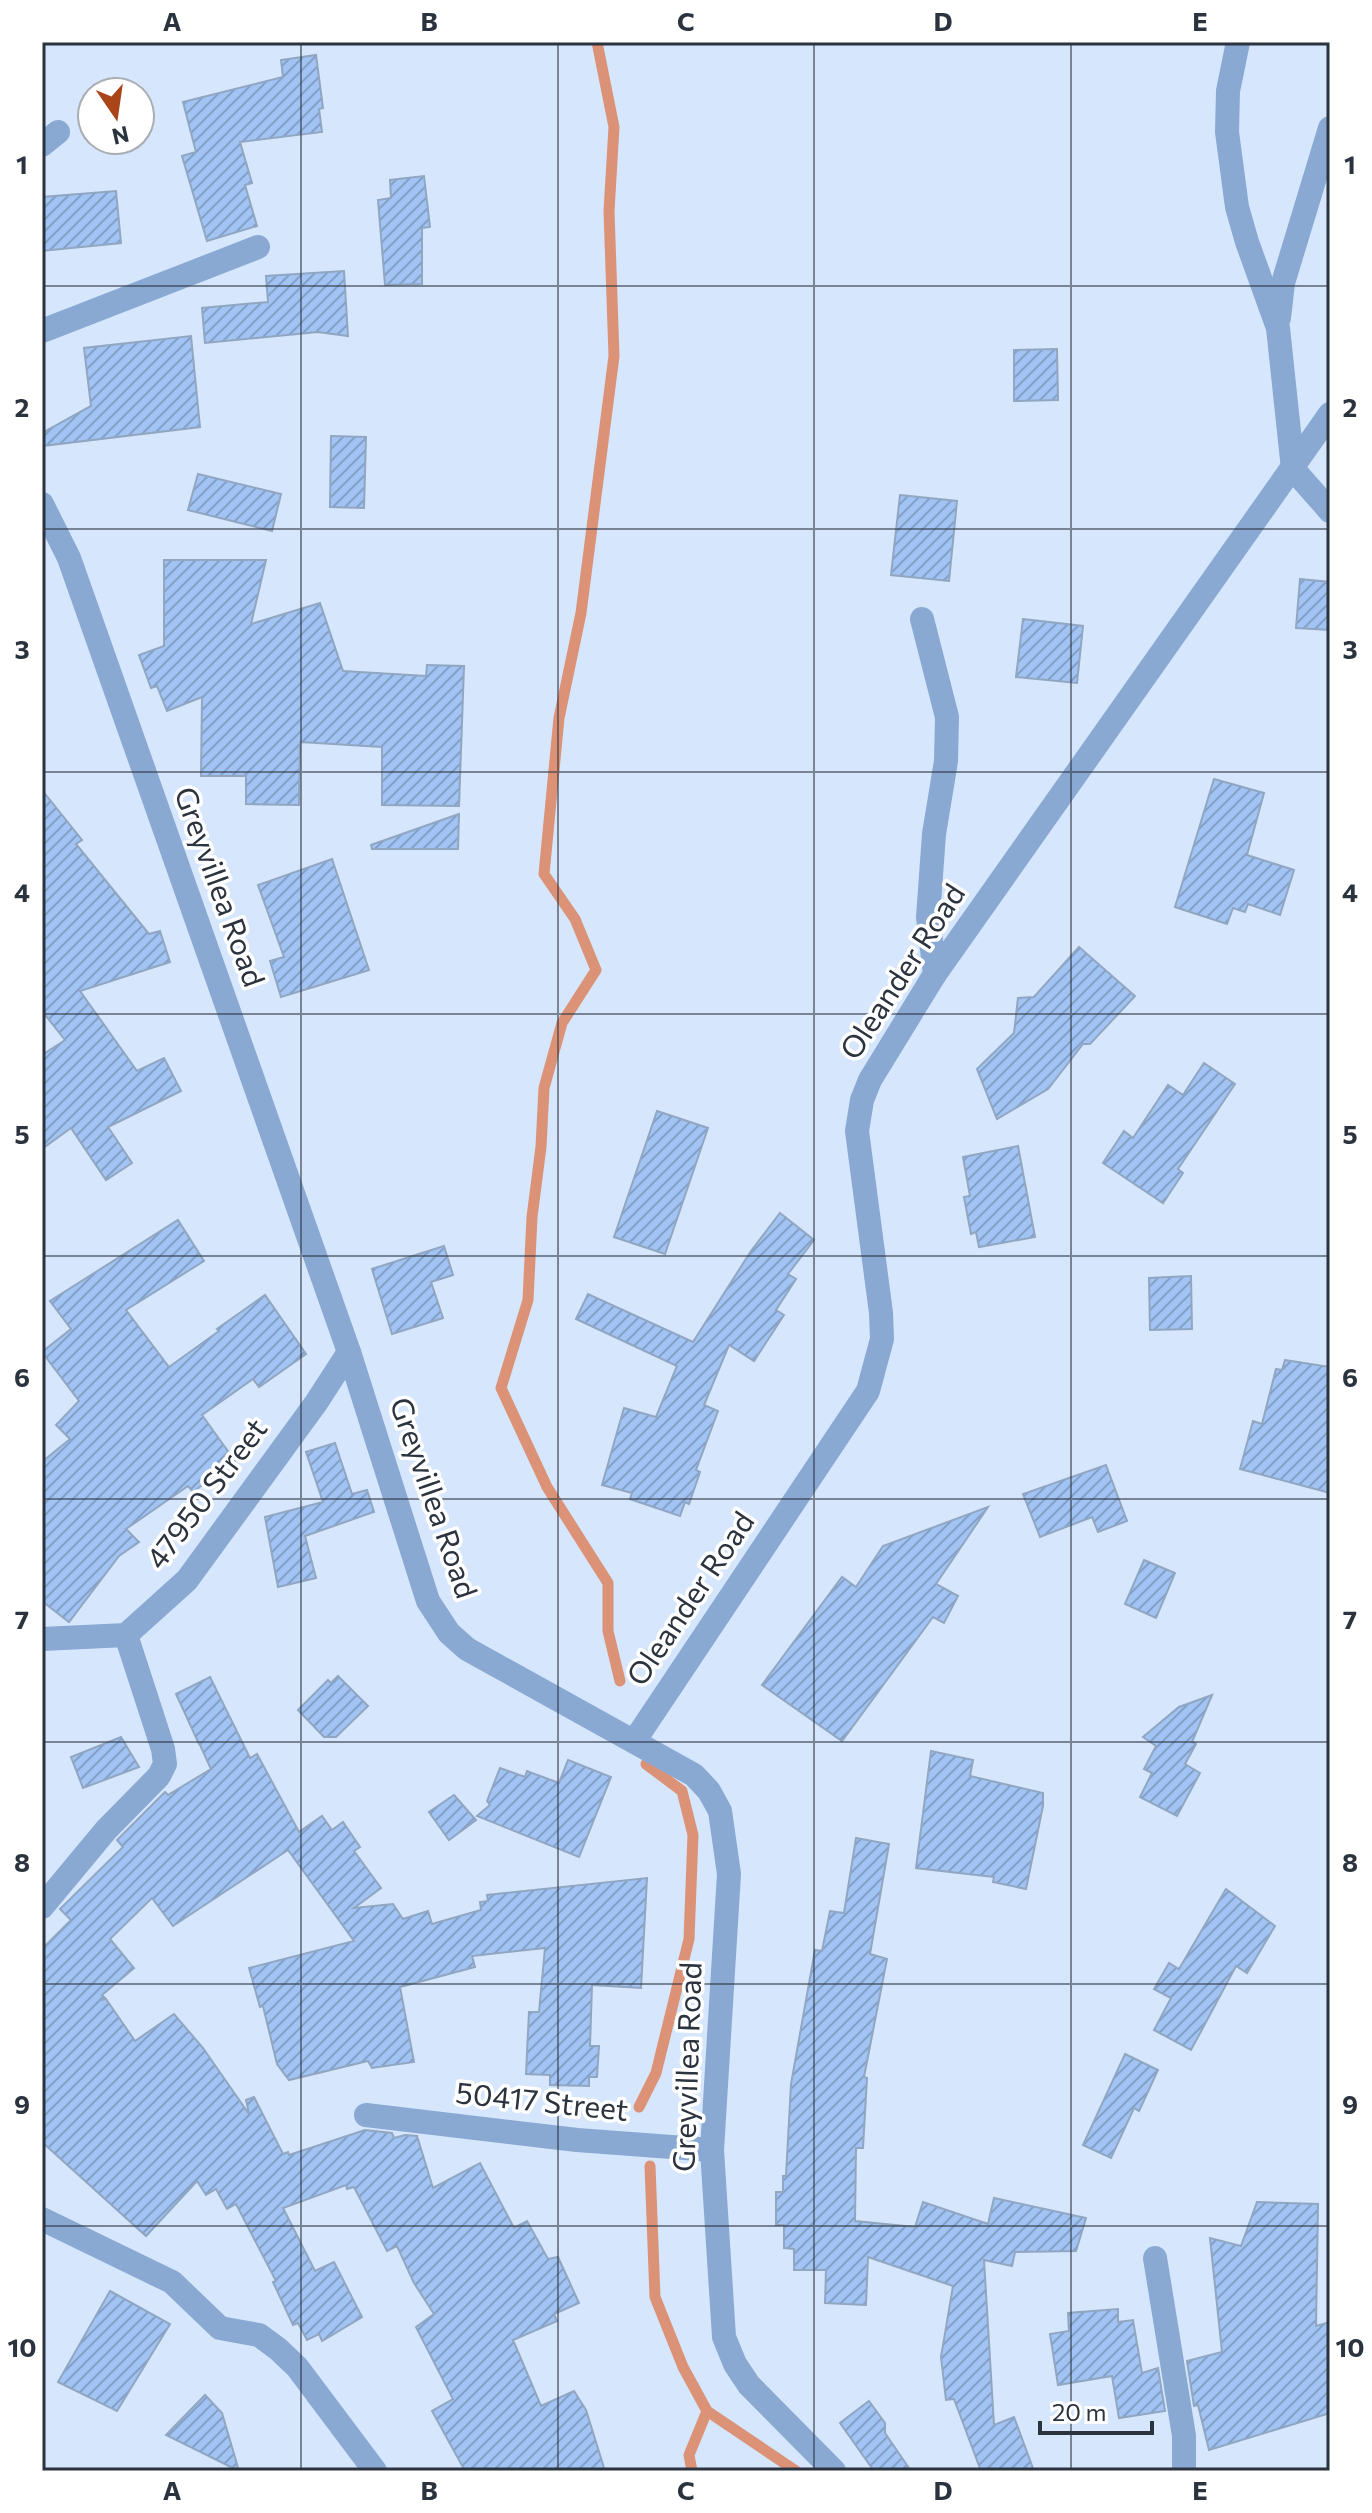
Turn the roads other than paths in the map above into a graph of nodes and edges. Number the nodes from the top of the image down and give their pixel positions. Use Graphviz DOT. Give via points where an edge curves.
graph roads {
  1 [pos="1238,42"];
  2 [pos="1330,128"];
  3 [pos="258,247"];
  4 [pos="1278,328"];
  5 [pos="42,331"];
  6 [pos="1330,414"];
  7 [pos="1293,469"];
  8 [pos="42,504"];
  9 [pos="1330,511"];
  10 [pos="922,619"];
  11 [pos="935,974"];
  12 [pos="349,1352"];
  13 [pos="126,1635"];
  14 [pos="42,1639"];
  15 [pos="635,1740"];
  16 [pos="42,1907"];
  17 [pos="366,2115"];
  18 [pos="712,2150"];
  19 [pos="42,2219"];
  20 [pos="1155,2258"];
  21 [pos="375,2471"];
  22 [pos="834,2471"];
  23 [pos="1184,2471"];
  1 -- 4 [label="street" via="1228,91 1230,159 1237,207"];
  2 -- 4 [label="street" via="1283,283"];
  3 -- 5 [label="street"];
  4 -- 7 [label="street"];
  6 -- 7 [label="street, Oleander Road"];
  7 -- 9 [label="street"];
  7 -- 11 [label="street, Oleander Road"];
  8 -- 12 [label="street, Greyvillea Road" via="69,558"];
  10 -- 11 [label="street" via="947,717 928,917"];
  11 -- 15 [label="street, Oleander Road" via="870,1080 857,1131 881,1313 882,1339 868,1391"];
  12 -- 13 [label="street, 47950 Street" via="187,1580"];
  12 -- 15 [label="street, Greyvillea Road" via="428,1601 449,1633 487,1661"];
  13 -- 14 [label="street"];
  13 -- 16 [label="street" via="165,1764"];
  15 -- 18 [label="street, Greyvillea Road" via="694,1775 720,1811 725,1832 729,1874"];
  17 -- 18 [label="street, 50417 Street"];
  18 -- 22 [label="street, Greyvillea Road" via="724,2337 749,2385"];
  19 -- 21 [label="street" via="172,2282 220,2328 259,2335 278,2349"];
  20 -- 23 [label="street" via="1184,2436"];
}
